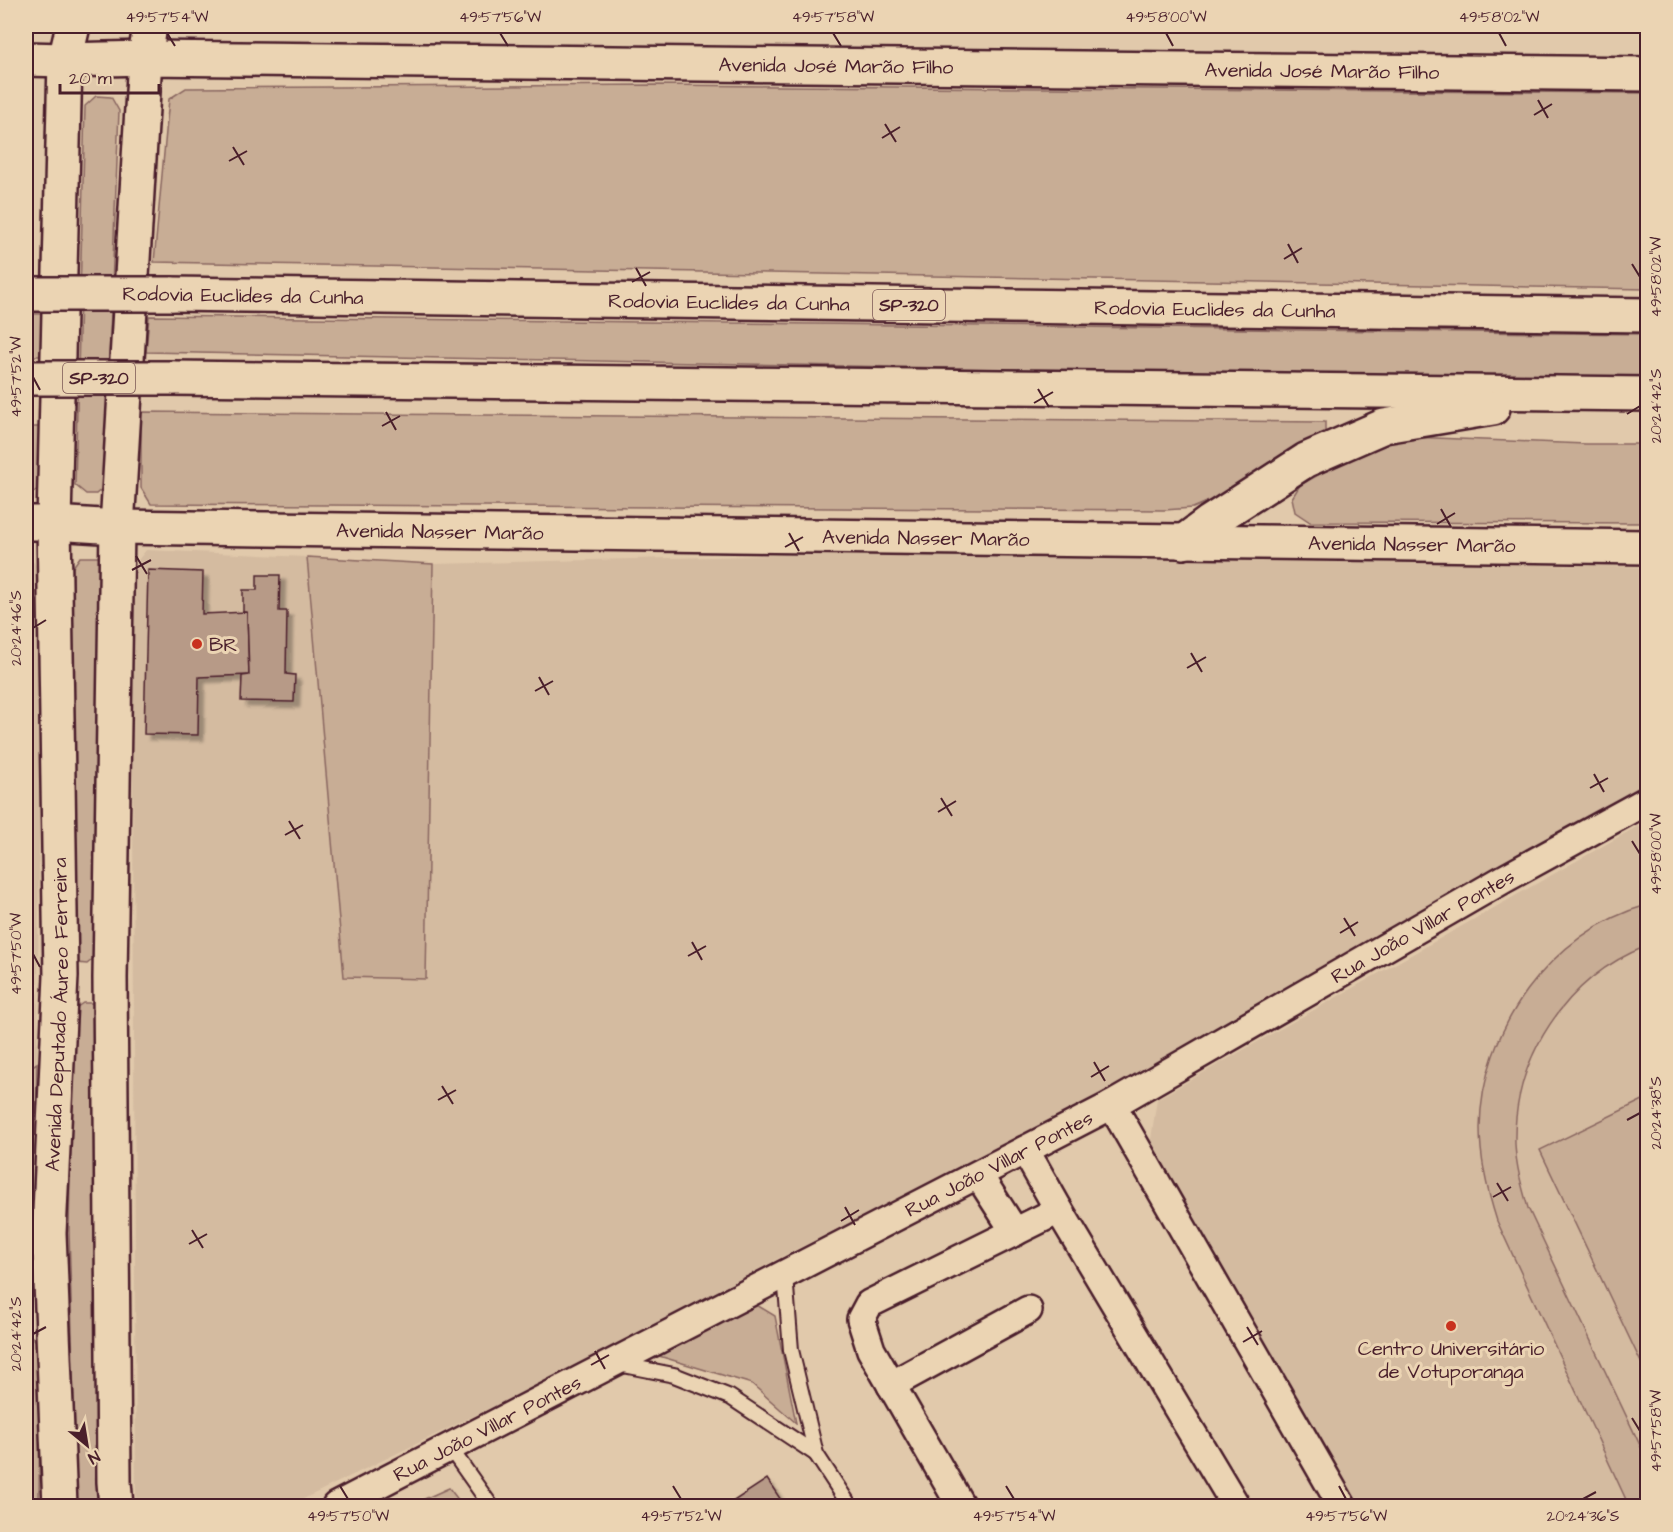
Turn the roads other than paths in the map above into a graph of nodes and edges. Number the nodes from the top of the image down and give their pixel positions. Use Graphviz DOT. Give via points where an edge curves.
graph roads {
  1 [pos="73,26"];
  2 [pos="150,26"];
  3 [pos="145,57"];
  4 [pos="26,59"];
  5 [pos="65,60"];
  6 [pos="1647,74"];
  7 [pos="26,294"];
  8 [pos="1647,315"];
  9 [pos="26,378"];
  10 [pos="1577,393"];
  11 [pos="1647,394"];
  12 [pos="40,523"];
  13 [pos="117,527"];
  14 [pos="1183,542"];
  15 [pos="1647,547"];
  16 [pos="1647,800"];
  17 [pos="62,976"];
  18 [pos="110,978"];
  19 [pos="1112,1105"];
  20 [pos="1025,1150"];
  21 [pos="979,1176"];
  22 [pos="1059,1210"];
  23 [pos="1015,1232"];
  24 [pos="37,1239"];
  25 [pos="785,1275"];
  26 [pos="1028,1310"];
  27 [pos="615,1363"];
  28 [pos="891,1385"];
  29 [pos="450,1448"];
  30 [pos="816,1454"];
  31 [pos="60,1506"];
  32 [pos="116,1506"];
  33 [pos="336,1506"];
  34 [pos="491,1506"];
  35 [pos="850,1506"];
  36 [pos="961,1506"];
  37 [pos="1236,1506"];
  38 [pos="1342,1506"];
  1 -- 5 [label="main road, Avenida Deputado Áureo Ferreira"];
  2 -- 3 [label="main road"];
  3 -- 5 [label="main road, Avenida José Marão Filho"];
  3 -- 6 [label="main road, Avenida José Marão Filho"];
  3 -- 13 [label="main road"];
  4 -- 5 [label="main road, Avenida José Marão Filho"];
  5 -- 12 [label="main road, Avenida Deputado Áureo Ferreira"];
  7 -- 8 [label="main road, Rodovia Euclides da Cunha / SP-320, bridge"];
  9 -- 10 [label="main road, SP-320, bridge"];
  10 -- 11 [label="main road, SP-320"];
  10 -- 14 [label="main road" via="1384,426 1306,460"];
  12 -- 13 [label="main road, Avenida Nasser Marão"];
  12 -- 17 [label="main road, Avenida Deputado Áureo Ferreira"];
  13 -- 14 [label="main road, Avenida Nasser Marão"];
  13 -- 18 [label="main road"];
  14 -- 15 [label="main road, Avenida Nasser Marão"];
  16 -- 19 [label="street, Rua João Villar Pontes"];
  17 -- 18 [label="main road"];
  17 -- 24 [label="main road, Avenida Deputado Áureo Ferreira"];
  18 -- 32 [label="main road"];
  19 -- 20 [label="street, Rua João Villar Pontes"];
  19 -- 38 [label="street"];
  20 -- 21 [label="street, Rua João Villar Pontes"];
  20 -- 22 [label="street"];
  21 -- 23 [label="street"];
  21 -- 25 [label="street, Rua João Villar Pontes"];
  22 -- 23 [label="street"];
  22 -- 37 [label="street"];
  23 -- 28 [label="street" via="869,1304 861,1319 871,1350"];
  24 -- 31 [label="main road, Avenida Deputado Áureo Ferreira"];
  25 -- 27 [label="street, Rua João Villar Pontes"];
  25 -- 30 [label="lane" via="791,1350"];
  26 -- 28 [label="street"];
  27 -- 29 [label="street, Rua João Villar Pontes"];
  27 -- 30 [label="lane" via="674,1375 730,1397"];
  28 -- 36 [label="street"];
  29 -- 33 [label="street, Rua João Villar Pontes"];
  29 -- 34 [label="lane"];
  30 -- 35 [label="lane"];
}
